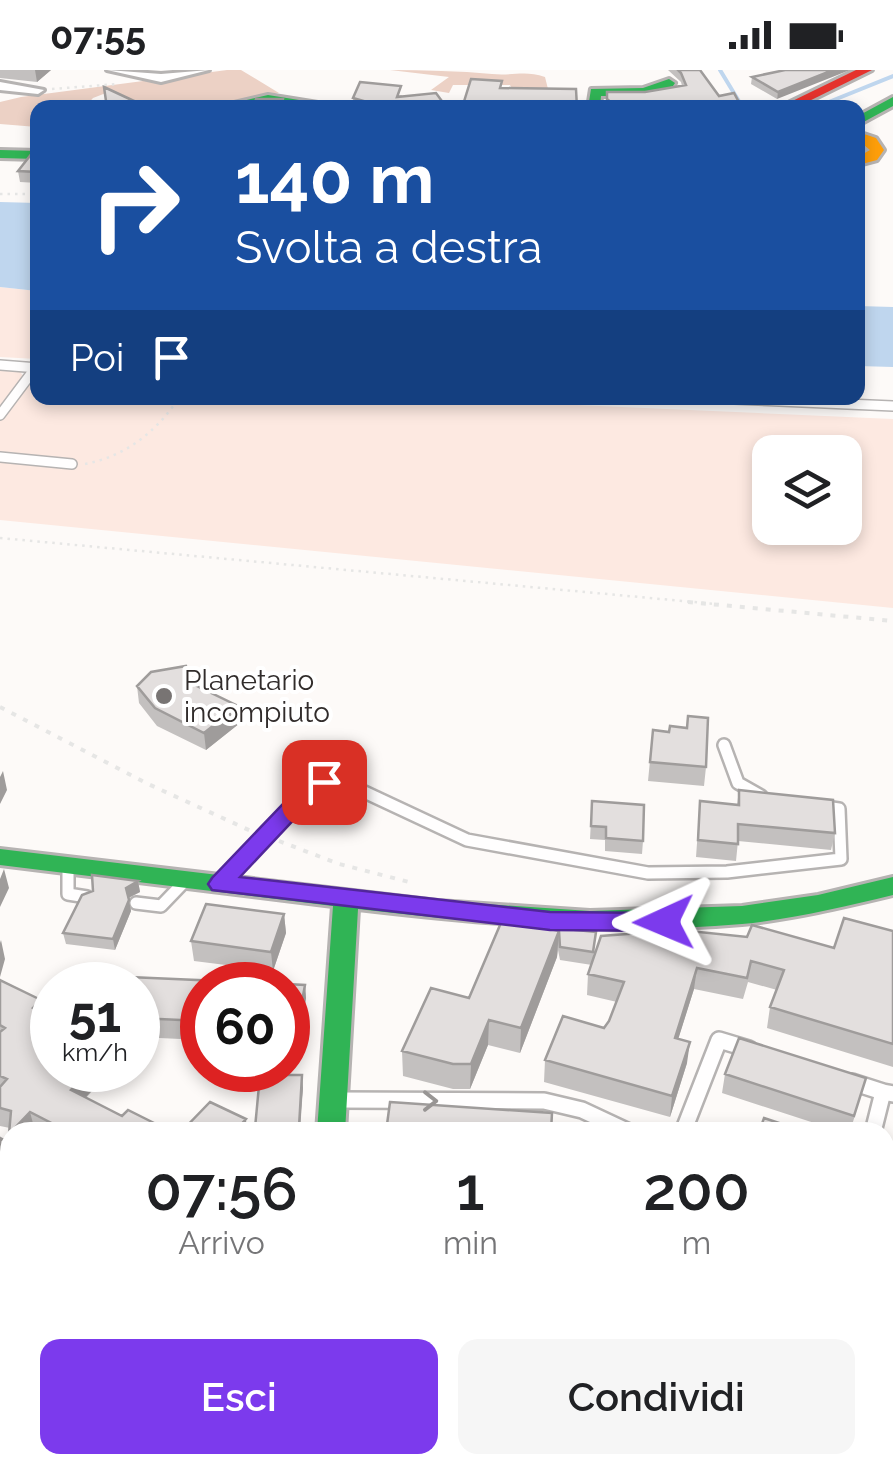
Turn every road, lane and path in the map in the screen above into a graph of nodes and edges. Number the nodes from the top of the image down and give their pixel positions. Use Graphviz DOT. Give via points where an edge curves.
graph roads {
  1 [pos="112,70"];
  2 [pos="203,70"];
  3 [pos="866,70"];
  4 [pos="161,78"];
  5 [pos="670,83"];
  6 [pos="0,86"];
  7 [pos="38,90"];
  8 [pos="594,100"];
  9 [pos="801,100"];
  10 [pos="0,154"];
  11 [pos="30,155"];
  12 [pos="0,194"];
  13 [pos="30,194"];
  14 [pos="0,365"];
  15 [pos="30,368"];
  16 [pos="30,376"];
  17 [pos="174,405"];
  18 [pos="865,405"];
  19 [pos="893,406"];
  20 [pos="0,415"];
  21 [pos="0,457"];
  22 [pos="72,464"];
  23 [pos="0,538"];
  24 [pos="893,621"];
  25 [pos="0,707"];
  26 [pos="724,744"];
  27 [pos="770,797"];
  28 [pos="804,803"];
  29 [pos="265,836"];
  30 [pos="0,857"];
  31 [pos="68,866"];
  32 [pos="186,880"];
  33 [pos="220,884"];
  34 [pos="893,886"];
  35 [pos="426,887"];
  36 [pos="87,897"];
  37 [pos="346,900"];
  38 [pos="136,903"];
  39 [pos="756,1051"];
  40 [pos="828,1074"];
  41 [pos="888,1093"];
  42 [pos="333,1100"];
  43 [pos="332,1122"];
  44 [pos="608,1122"];
  45 [pos="686,1122"];
  46 [pos="878,1122"];
  1 -- 4 [label="street"];
  2 -- 4 [label="street"];
  3 -- 9 [label="street"];
  4 -- 7 [label="path"];
  5 -- 8 [label="street" via="652,91 594,92"];
  6 -- 7 [label="street"];
  10 -- 11 [label="street"];
  12 -- 13 [label="path"];
  14 -- 15 [label="lane"];
  16 -- 20 [label="lane"];
  17 -- 22 [label="path" via="159,426 112,460"];
  18 -- 19 [label="lane"];
  21 -- 22 [label="lane"];
  23 -- 24 [label="path"];
  25 -- 29 [label="path"];
  26 -- 27 [label="lane" via="738,783"];
  28 -- 29 [label="lane" via="839,810 841,859 727,872 648,872 467,840 343,782 311,788"];
  29 -- 33 [label="lane"];
  29 -- 35 [label="path"];
  30 -- 31 [label="street"];
  31 -- 32 [label="street"];
  31 -- 36 [label="lane" via="68,894"];
  32 -- 33 [label="street"];
  32 -- 38 [label="lane" via="160,906"];
  33 -- 37 [label="street"];
  34 -- 37 [label="street" via="698,921 550,921"];
  37 -- 42 [label="street"];
  39 -- 45 [label="lane" via="720,1040"];
  40 -- 41 [label="lane"];
  41 -- 46 [label="lane"];
  42 -- 43 [label="street"];
  42 -- 44 [label="lane, one-way" via="544,1101"];
}
